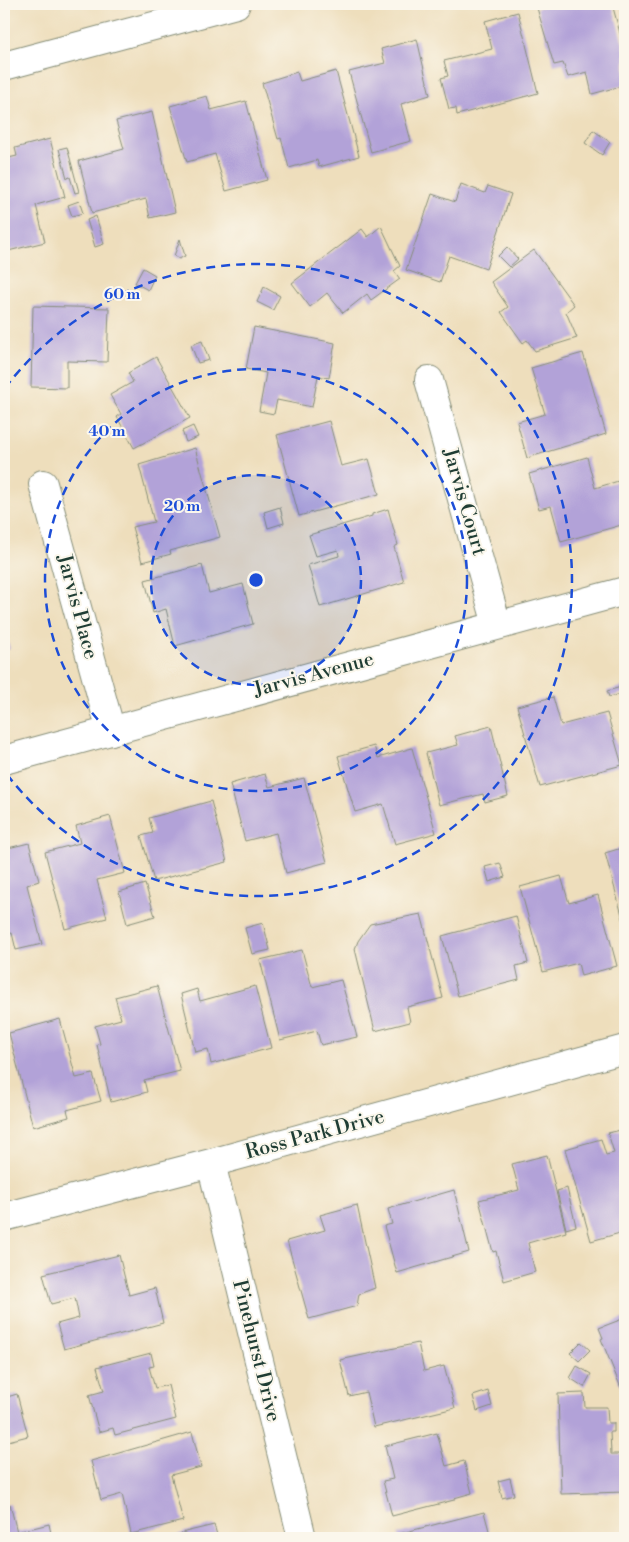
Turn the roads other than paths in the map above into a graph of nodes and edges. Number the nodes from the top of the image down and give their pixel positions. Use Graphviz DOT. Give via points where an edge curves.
graph roads {
  1 [pos="236,4"];
  2 [pos="4,66"];
  3 [pos="429,380"];
  4 [pos="43,484"];
  5 [pos="625,591"];
  6 [pos="497,625"];
  7 [pos="111,731"];
  8 [pos="4,760"];
  9 [pos="625,1049"];
  10 [pos="211,1163"];
  11 [pos="4,1217"];
  12 [pos="302,1538"];
  1 -- 2 [label="street"];
  3 -- 6 [label="street, Jarvis Court"];
  4 -- 7 [label="street, Jarvis Place"];
  5 -- 6 [label="street, Jarvis Avenue"];
  6 -- 7 [label="street, Jarvis Avenue"];
  7 -- 8 [label="street, Jarvis Avenue"];
  9 -- 10 [label="street, Ross Park Drive"];
  10 -- 11 [label="street, Ross Park Drive"];
  10 -- 12 [label="street, Pinehurst Drive"];
}
